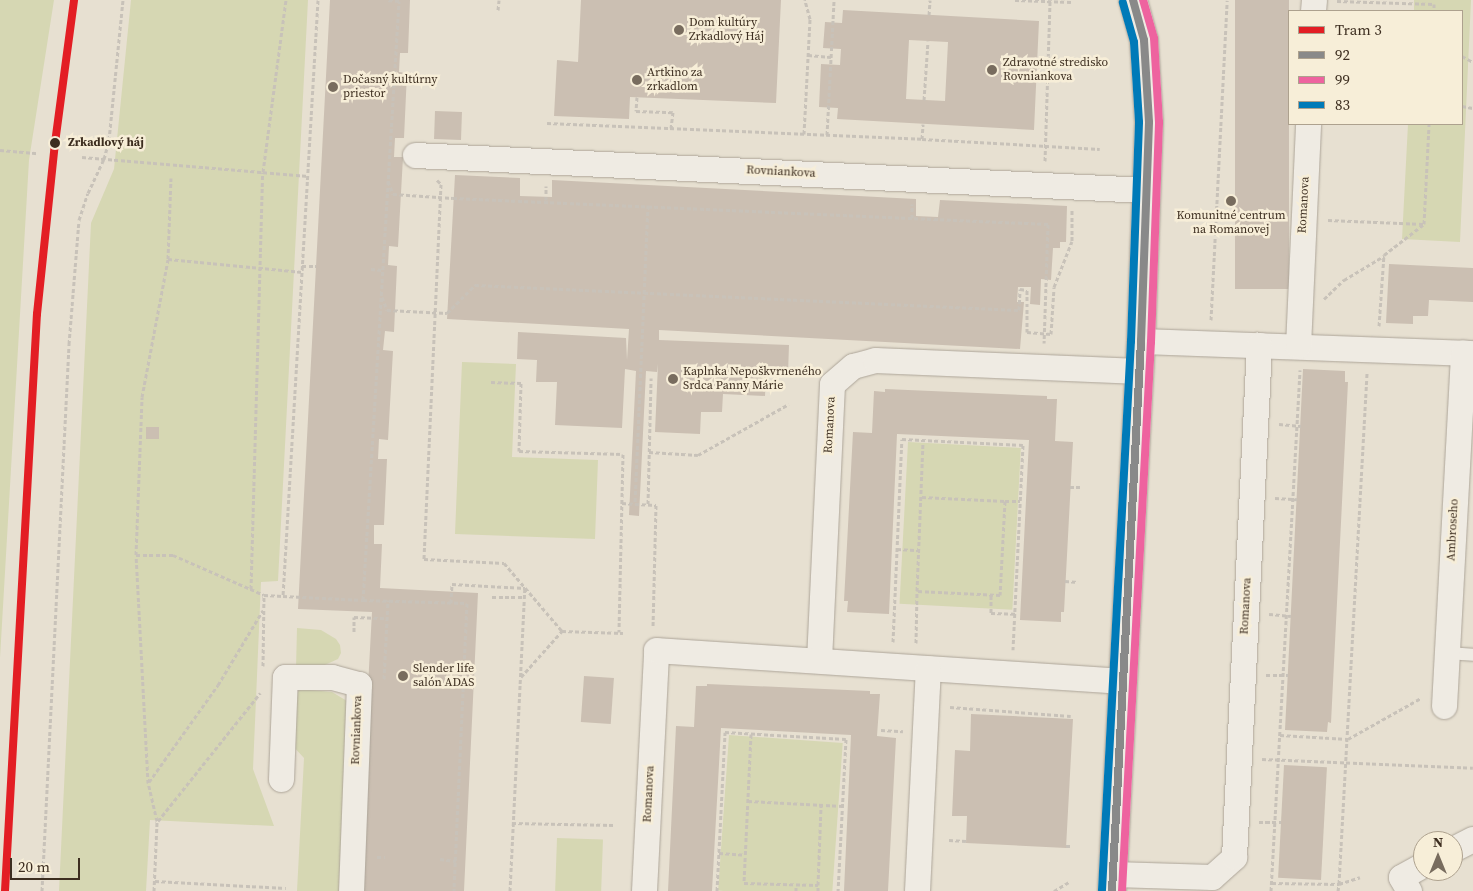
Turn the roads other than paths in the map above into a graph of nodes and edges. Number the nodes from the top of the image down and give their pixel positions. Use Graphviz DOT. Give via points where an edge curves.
graph roads {
  1 [pos="1133,0"];
  2 [pos="1308,125"];
  3 [pos="415,155"];
  4 [pos="1146,190"];
  5 [pos="1140,340"];
  6 [pos="1299,344"];
  7 [pos="1259,345"];
  8 [pos="1468,353"];
  9 [pos="1139,371"];
  10 [pos="1447,654"];
  11 [pos="1473,655"];
  12 [pos="819,660"];
  13 [pos="928,668"];
  14 [pos="1122,681"];
  15 [pos="1444,695"];
  16 [pos="281,779"];
  17 [pos="1413,870"];
  18 [pos="1113,883"];
  19 [pos="351,891"];
  20 [pos="644,891"];
  21 [pos="917,891"];
  22 [pos="1409,891"];
  1 -- 4 [label="street, Romanova" via="1144,40 1147,67"];
  2 -- 6 [label="street, Romanova"];
  3 -- 4 [label="street, Rovniankova"];
  4 -- 5 [label="street, Romanova"];
  5 -- 7 [label="street"];
  5 -- 9 [label="street, Romanova"];
  6 -- 7 [label="street, Ambroseho"];
  6 -- 8 [label="street, Ambroseho" via="1373,339"];
  7 -- 18 [label="street, Romanova" via="1234,857 1212,876"];
  8 -- 10 [label="street, Ambroseho"];
  9 -- 12 [label="street, Romanova" via="875,360 852,366 832,384"];
  9 -- 14 [label="street, Romanova"];
  10 -- 11 [label="lane"];
  10 -- 15 [label="street, Ambroseho"];
  12 -- 13 [label="street, Romanova"];
  12 -- 20 [label="street, Romanova" via="656,650"];
  13 -- 14 [label="street, Romanova"];
  13 -- 21 [label="street"];
  14 -- 18 [label="street, Romanova"];
  16 -- 19 [label="street, Rovniankova" via="285,677 332,677 359,684"];
  17 -- 22 [label="street" via="1401,877"];
}
